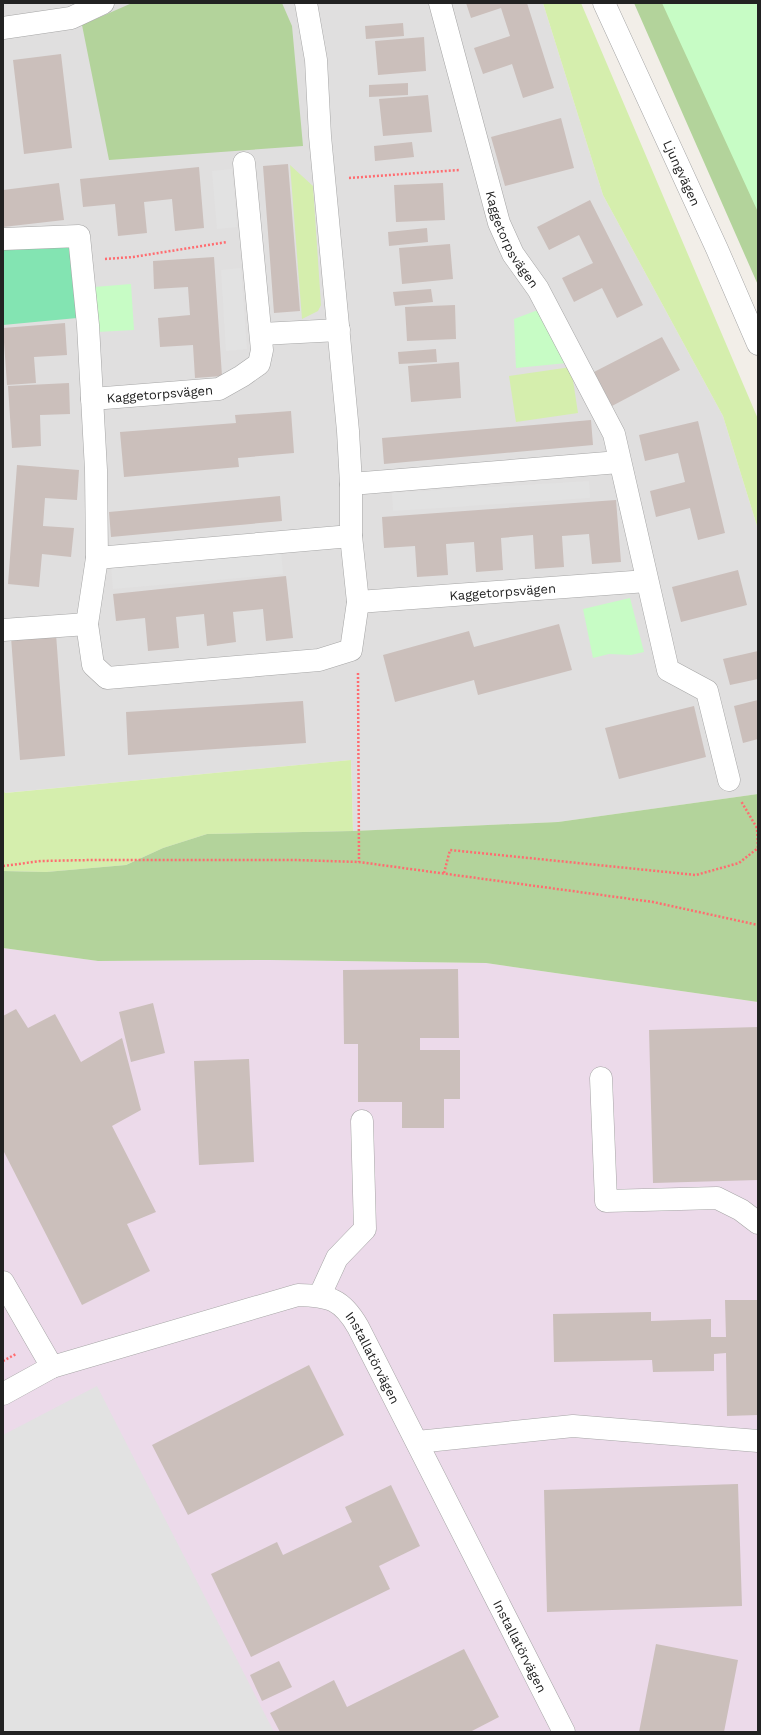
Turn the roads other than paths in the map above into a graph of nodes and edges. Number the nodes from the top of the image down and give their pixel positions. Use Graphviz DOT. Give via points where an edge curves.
graph roads {
  1 [pos="103,3"];
  2 [pos="306,3"];
  3 [pos="440,3"];
  4 [pos="604,3"];
  5 [pos="3,28"];
  6 [pos="244,163"];
  7 [pos="3,239"];
  8 [pos="339,330"];
  9 [pos="261,334"];
  10 [pos="758,344"];
  11 [pos="92,399"];
  12 [pos="619,462"];
  13 [pos="351,484"];
  14 [pos="351,536"];
  15 [pos="96,558"];
  16 [pos="647,581"];
  17 [pos="358,602"];
  18 [pos="87,624"];
  19 [pos="3,630"];
  20 [pos="729,780"];
  21 [pos="602,1078"];
  22 [pos="362,1121"];
  23 [pos="758,1223"];
  24 [pos="3,1282"];
  25 [pos="320,1295"];
  26 [pos="52,1367"];
  27 [pos="3,1394"];
  28 [pos="758,1441"];
  29 [pos="417,1442"];
  30 [pos="564,1732"];
  1 -- 5 [label="street" via="71,18"];
  2 -- 8 [label="street" via="316,60 324,180"];
  3 -- 12 [label="street, Kaggetorpsvägen" via="500,223 512,254 538,289 614,434"];
  4 -- 10 [label="street, Ljungvägen"];
  6 -- 9 [label="street, Kaggetorpsvägen"];
  7 -- 11 [label="street, Kaggetorpsvägen" via="79,236"];
  8 -- 9 [label="street"];
  8 -- 13 [label="street"];
  9 -- 11 [label="street, Kaggetorpsvägen" via="262,350 259,364 219,389"];
  11 -- 15 [label="street, Kaggetorpsvägen" via="96,470"];
  12 -- 13 [label="street"];
  12 -- 16 [label="street, Kaggetorpsvägen"];
  13 -- 14 [label="street"];
  14 -- 15 [label="street"];
  14 -- 17 [label="street"];
  15 -- 18 [label="street, Kaggetorpsvägen"];
  16 -- 17 [label="street, Kaggetorpsvägen"];
  16 -- 20 [label="street, Kaggetorpsvägen" via="668,670 707,691"];
  17 -- 18 [label="street, Kaggetorpsvägen" via="351,650 319,660 107,678 93,665"];
  18 -- 19 [label="street"];
  21 -- 23 [label="street" via="606,1201 717,1198 741,1210"];
  22 -- 25 [label="street" via="364,1229 337,1258"];
  24 -- 26 [label="street"];
  25 -- 26 [label="street, Installatörvägen" via="298,1295"];
  25 -- 29 [label="street, Installatörvägen" via="335,1300 349,1312"];
  26 -- 27 [label="street, Installatörvägen"];
  28 -- 29 [label="street" via="572,1426"];
  29 -- 30 [label="street, Installatörvägen"];
}
